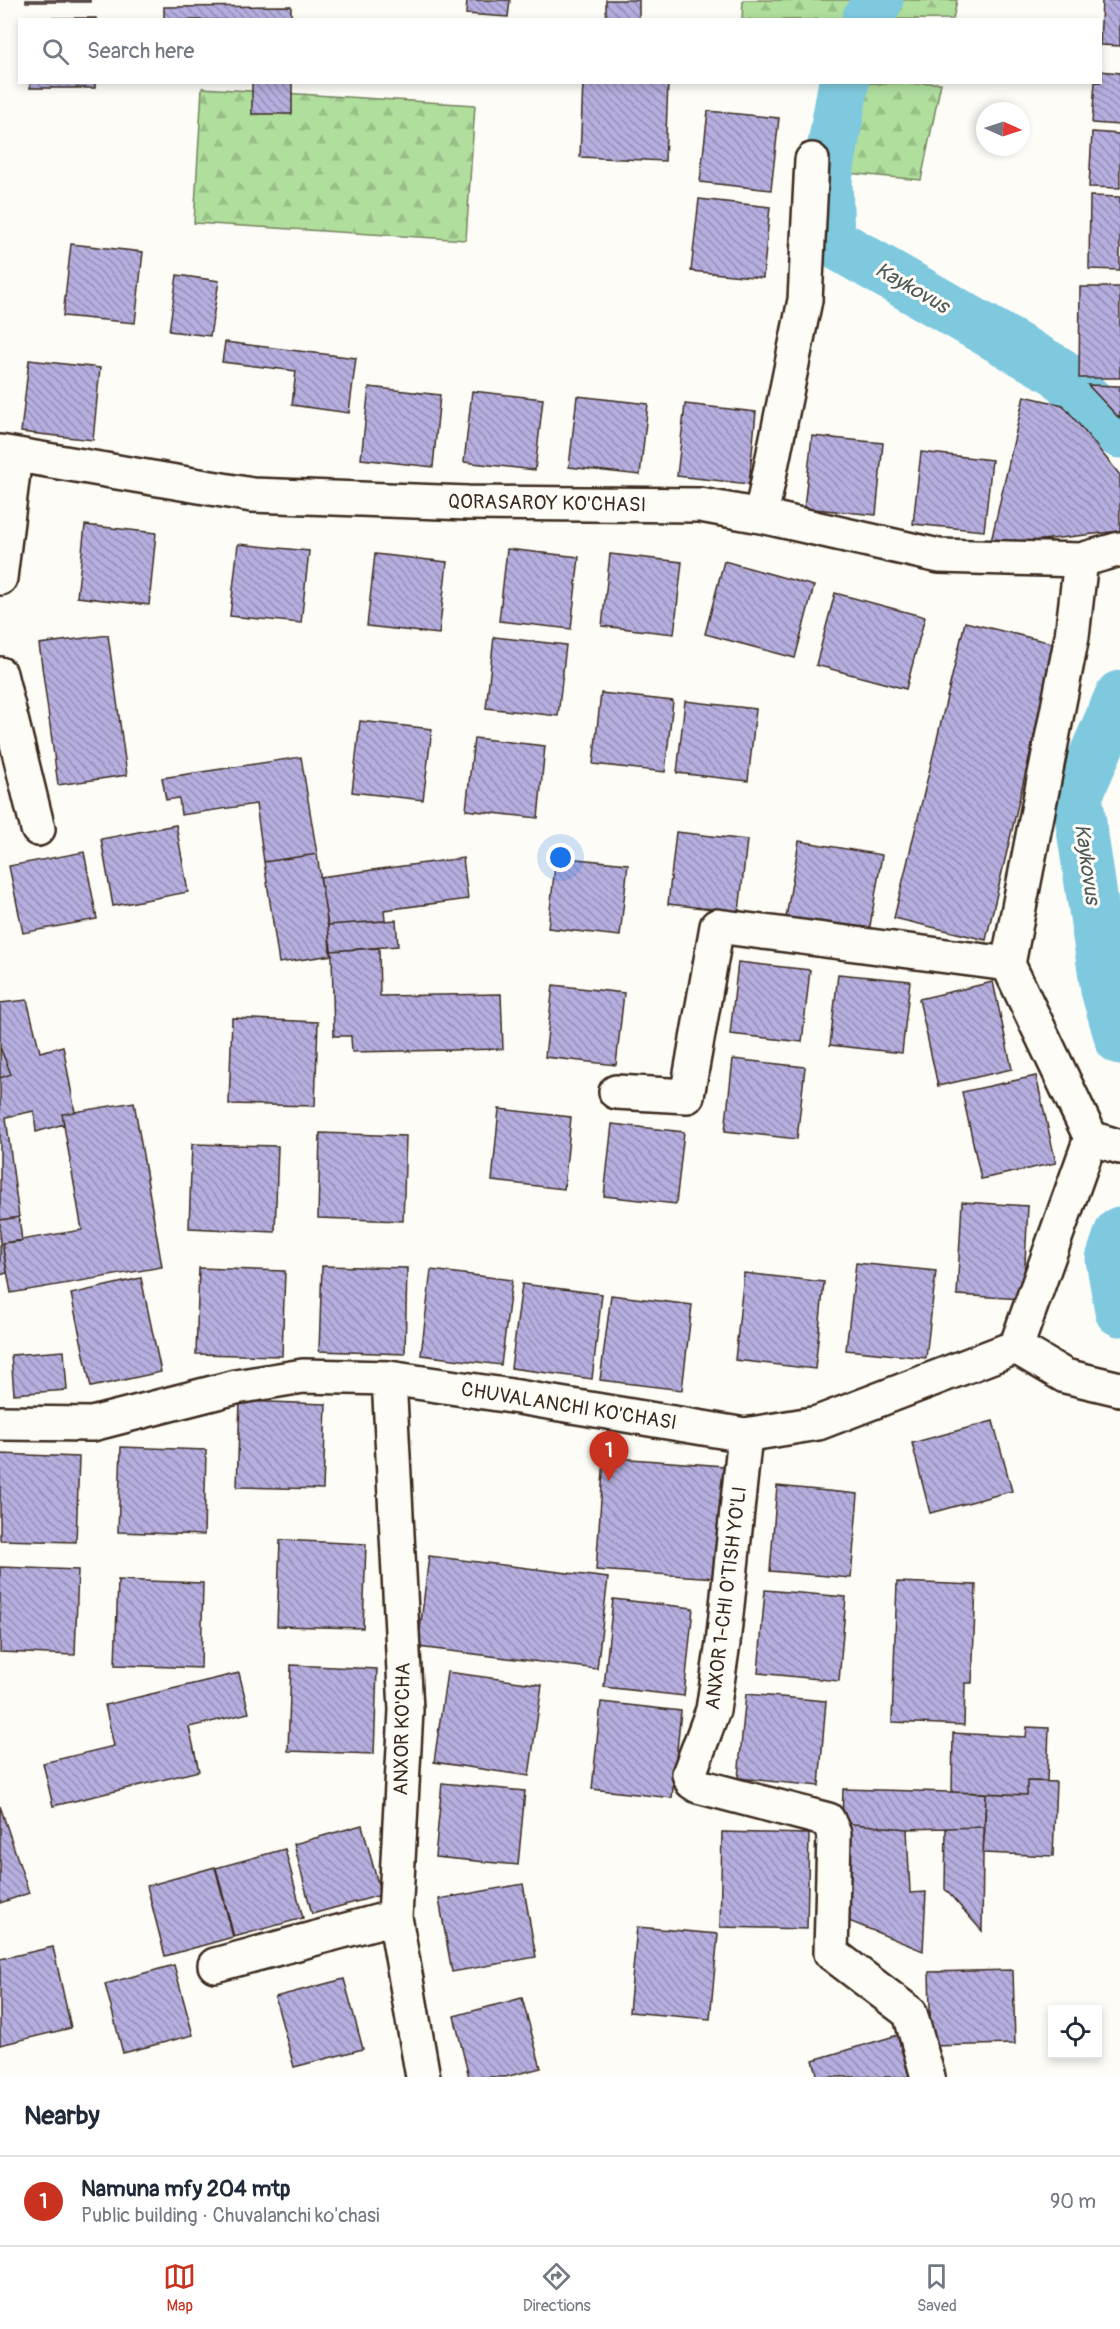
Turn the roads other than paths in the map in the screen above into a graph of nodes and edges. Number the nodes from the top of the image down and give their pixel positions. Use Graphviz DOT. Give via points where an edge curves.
graph roads {
  1 [pos="812,160"];
  2 [pos="7,454"];
  3 [pos="761,516"];
  4 [pos="1097,556"];
  5 [pos="0,578"];
  6 [pos="0,674"];
  7 [pos="38,829"];
  8 [pos="1008,964"];
  9 [pos="616,1092"];
  10 [pos="1102,1142"];
  11 [pos="1016,1347"];
  12 [pos="389,1378"];
  13 [pos="1120,1389"];
  14 [pos="0,1423"];
  15 [pos="745,1435"];
  16 [pos="395,1917"];
  17 [pos="215,1965"];
  18 [pos="423,2077"];
  19 [pos="928,2077"];
  1 -- 3 [label="street" via="805,300"];
  2 -- 3 [label="street, QORASAROY KO'CHASI" via="252,495 468,503 700,505"];
  2 -- 5 [label="street"];
  3 -- 4 [label="street, QORASAROY KO'CHASI" via="939,556"];
  4 -- 8 [label="street" via="1072,636"];
  6 -- 7 [label="street"];
  8 -- 9 [label="street" via="717,926 687,1095"];
  8 -- 10 [label="street"];
  10 -- 11 [label="street"];
  11 -- 13 [label="street" via="1065,1376"];
  11 -- 15 [label="street, CHUVALANCHI KO'CHASI" via="818,1422"];
  12 -- 14 [label="street, CHUVALANCHI KO'CHASI" via="303,1376 236,1387 92,1425"];
  12 -- 15 [label="street, CHUVALANCHI KO'CHASI"];
  12 -- 16 [label="street, ANXOR KO'CHA" via="406,1710"];
  15 -- 19 [label="street, ANXOR 1-CHI O'TISH YO'LI" via="713,1710 689,1774 698,1786 828,1820 834,1834 831,1953 910,2013"];
  16 -- 17 [label="street"];
  16 -- 18 [label="street, ANXOR KO'CHA"];
}
